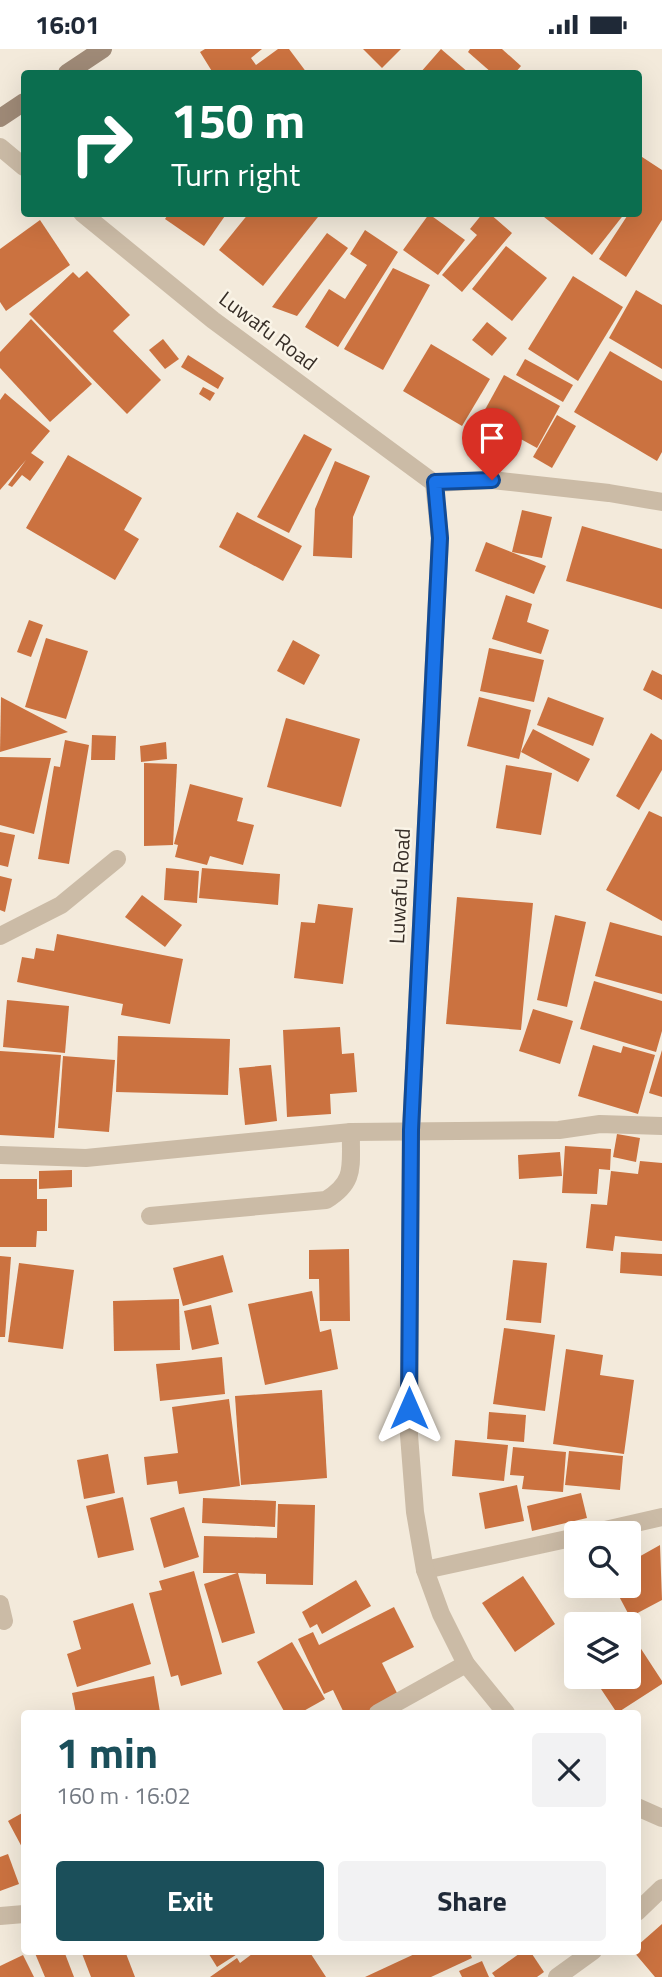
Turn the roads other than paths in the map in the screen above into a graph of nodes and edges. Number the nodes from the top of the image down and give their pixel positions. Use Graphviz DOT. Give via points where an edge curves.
graph roads {
  1 [pos="103,49"];
  2 [pos="72,70"];
  3 [pos="21,104"];
  4 [pos="0,118"];
  5 [pos="0,147"];
  6 [pos="21,164"];
  7 [pos="87,217"];
  8 [pos="435,482"];
  9 [pos="662,502"];
  10 [pos="117,859"];
  11 [pos="0,936"];
  12 [pos="662,1126"];
  13 [pos="411,1130"];
  14 [pos="351,1132"];
  15 [pos="0,1155"];
  16 [pos="150,1216"];
  17 [pos="662,1517"];
  18 [pos="641,1522"];
  19 [pos="564,1540"];
  20 [pos="425,1570"];
  21 [pos="466,1664"];
  22 [pos="383,1710"];
  23 [pos="504,1710"];
  24 [pos="641,1809"];
  25 [pos="662,1818"];
  26 [pos="662,1888"];
  27 [pos="641,1908"];
  28 [pos="21,1914"];
  29 [pos="0,1916"];
  30 [pos="587,1955"];
  31 [pos="557,1977"];
  1 -- 2 [label="main road"];
  3 -- 4 [label="main road"];
  5 -- 6 [label="street"];
  7 -- 8 [label="street, Luwafu Road" via="213,320"];
  8 -- 9 [label="street" via="492,480"];
  8 -- 13 [label="street, Luwafu Road" via="440,538"];
  10 -- 11 [label="street" via="61,905"];
  12 -- 13 [label="street"];
  13 -- 14 [label="street"];
  13 -- 20 [label="street, Luwafu Road" via="409,1436"];
  14 -- 15 [label="street" via="86,1158"];
  14 -- 16 [label="street" via="350,1177 341,1191 326,1200"];
  17 -- 18 [label="street"];
  19 -- 20 [label="street"];
  20 -- 21 [label="street, Luwafu Road"];
  21 -- 22 [label="street"];
  21 -- 23 [label="street, Luwafu Road"];
  24 -- 25 [label="street"];
  26 -- 27 [label="street"];
  28 -- 29 [label="street"];
  30 -- 31 [label="street"];
}
